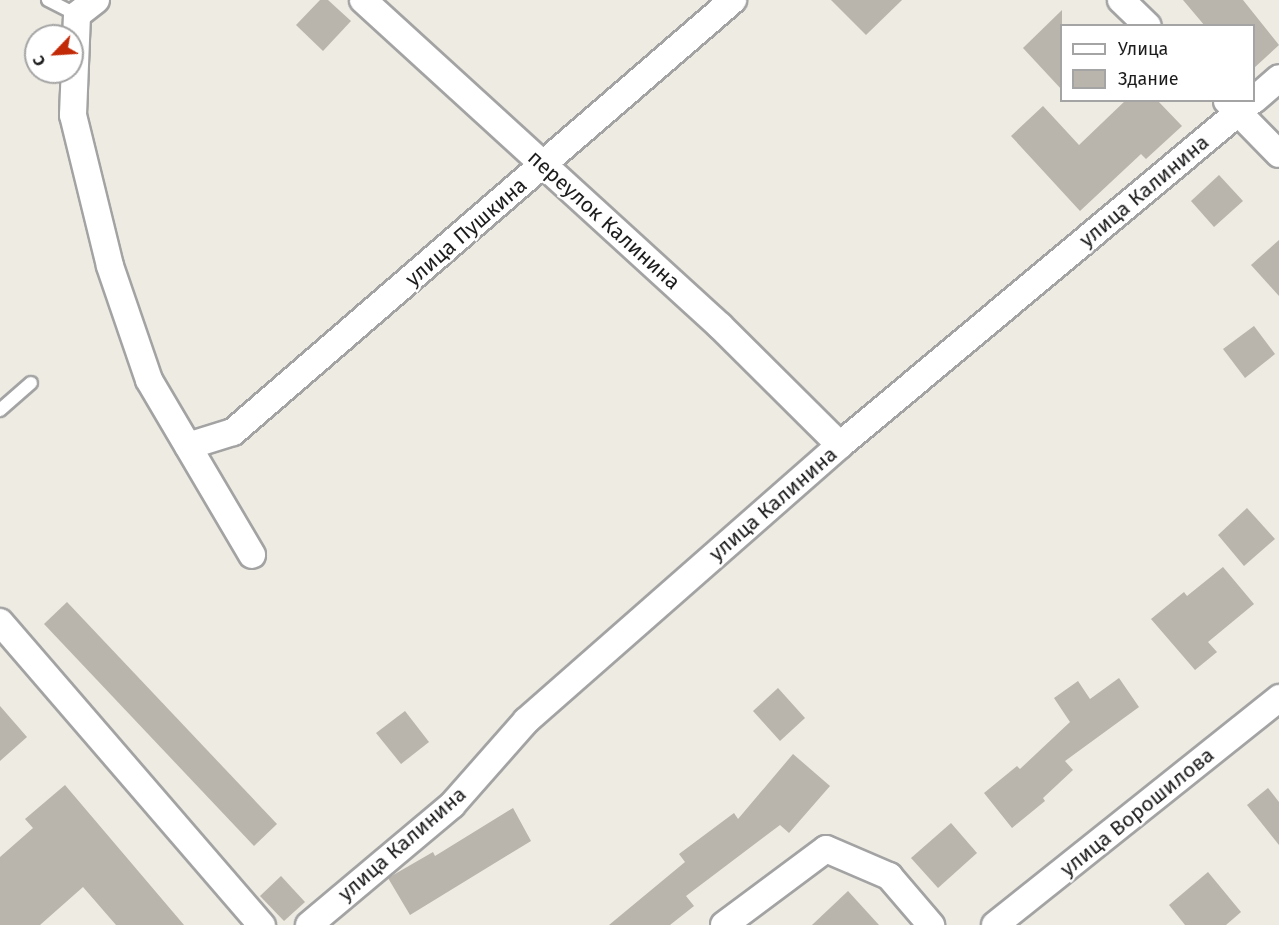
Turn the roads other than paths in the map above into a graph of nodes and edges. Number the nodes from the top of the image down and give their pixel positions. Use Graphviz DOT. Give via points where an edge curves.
graph roads {
  1 [pos="48,0"];
  2 [pos="363,0"];
  3 [pos="733,0"];
  4 [pos="1121,0"];
  5 [pos="86,8"];
  6 [pos="1146,24"];
  7 [pos="1279,78"];
  8 [pos="1255,95"];
  9 [pos="1243,103"];
  10 [pos="1279,154"];
  11 [pos="544,165"];
  12 [pos="31,383"];
  13 [pos="0,410"];
  14 [pos="840,445"];
  15 [pos="188,446"];
  16 [pos="252,555"];
  17 [pos="0,622"];
  18 [pos="1279,699"];
  19 [pos="262,925"];
  20 [pos="309,925"];
  21 [pos="724,925"];
  22 [pos="931,925"];
  23 [pos="995,925"];
  1 -- 5 [label="lane"];
  2 -- 11 [label="street, переулок Калинина"];
  3 -- 11 [label="street, улица Пушкина"];
  4 -- 6 [label="street"];
  5 -- 15 [label="street" via="73,115 110,266 149,380"];
  7 -- 8 [label="street, улица Калинина"];
  9 -- 10 [label="street"];
  9 -- 14 [label="street, улица Калинина"];
  11 -- 14 [label="street, переулок Калинина" via="720,326"];
  11 -- 15 [label="street, улица Пушкина" via="233,432"];
  12 -- 13 [label="lane"];
  14 -- 20 [label="street, улица Калинина" via="526,721 452,805"];
  15 -- 16 [label="street"];
  17 -- 19 [label="street"];
  18 -- 23 [label="street, улица Ворошилова"];
  21 -- 22 [label="street" via="826,849 889,876"];
}
